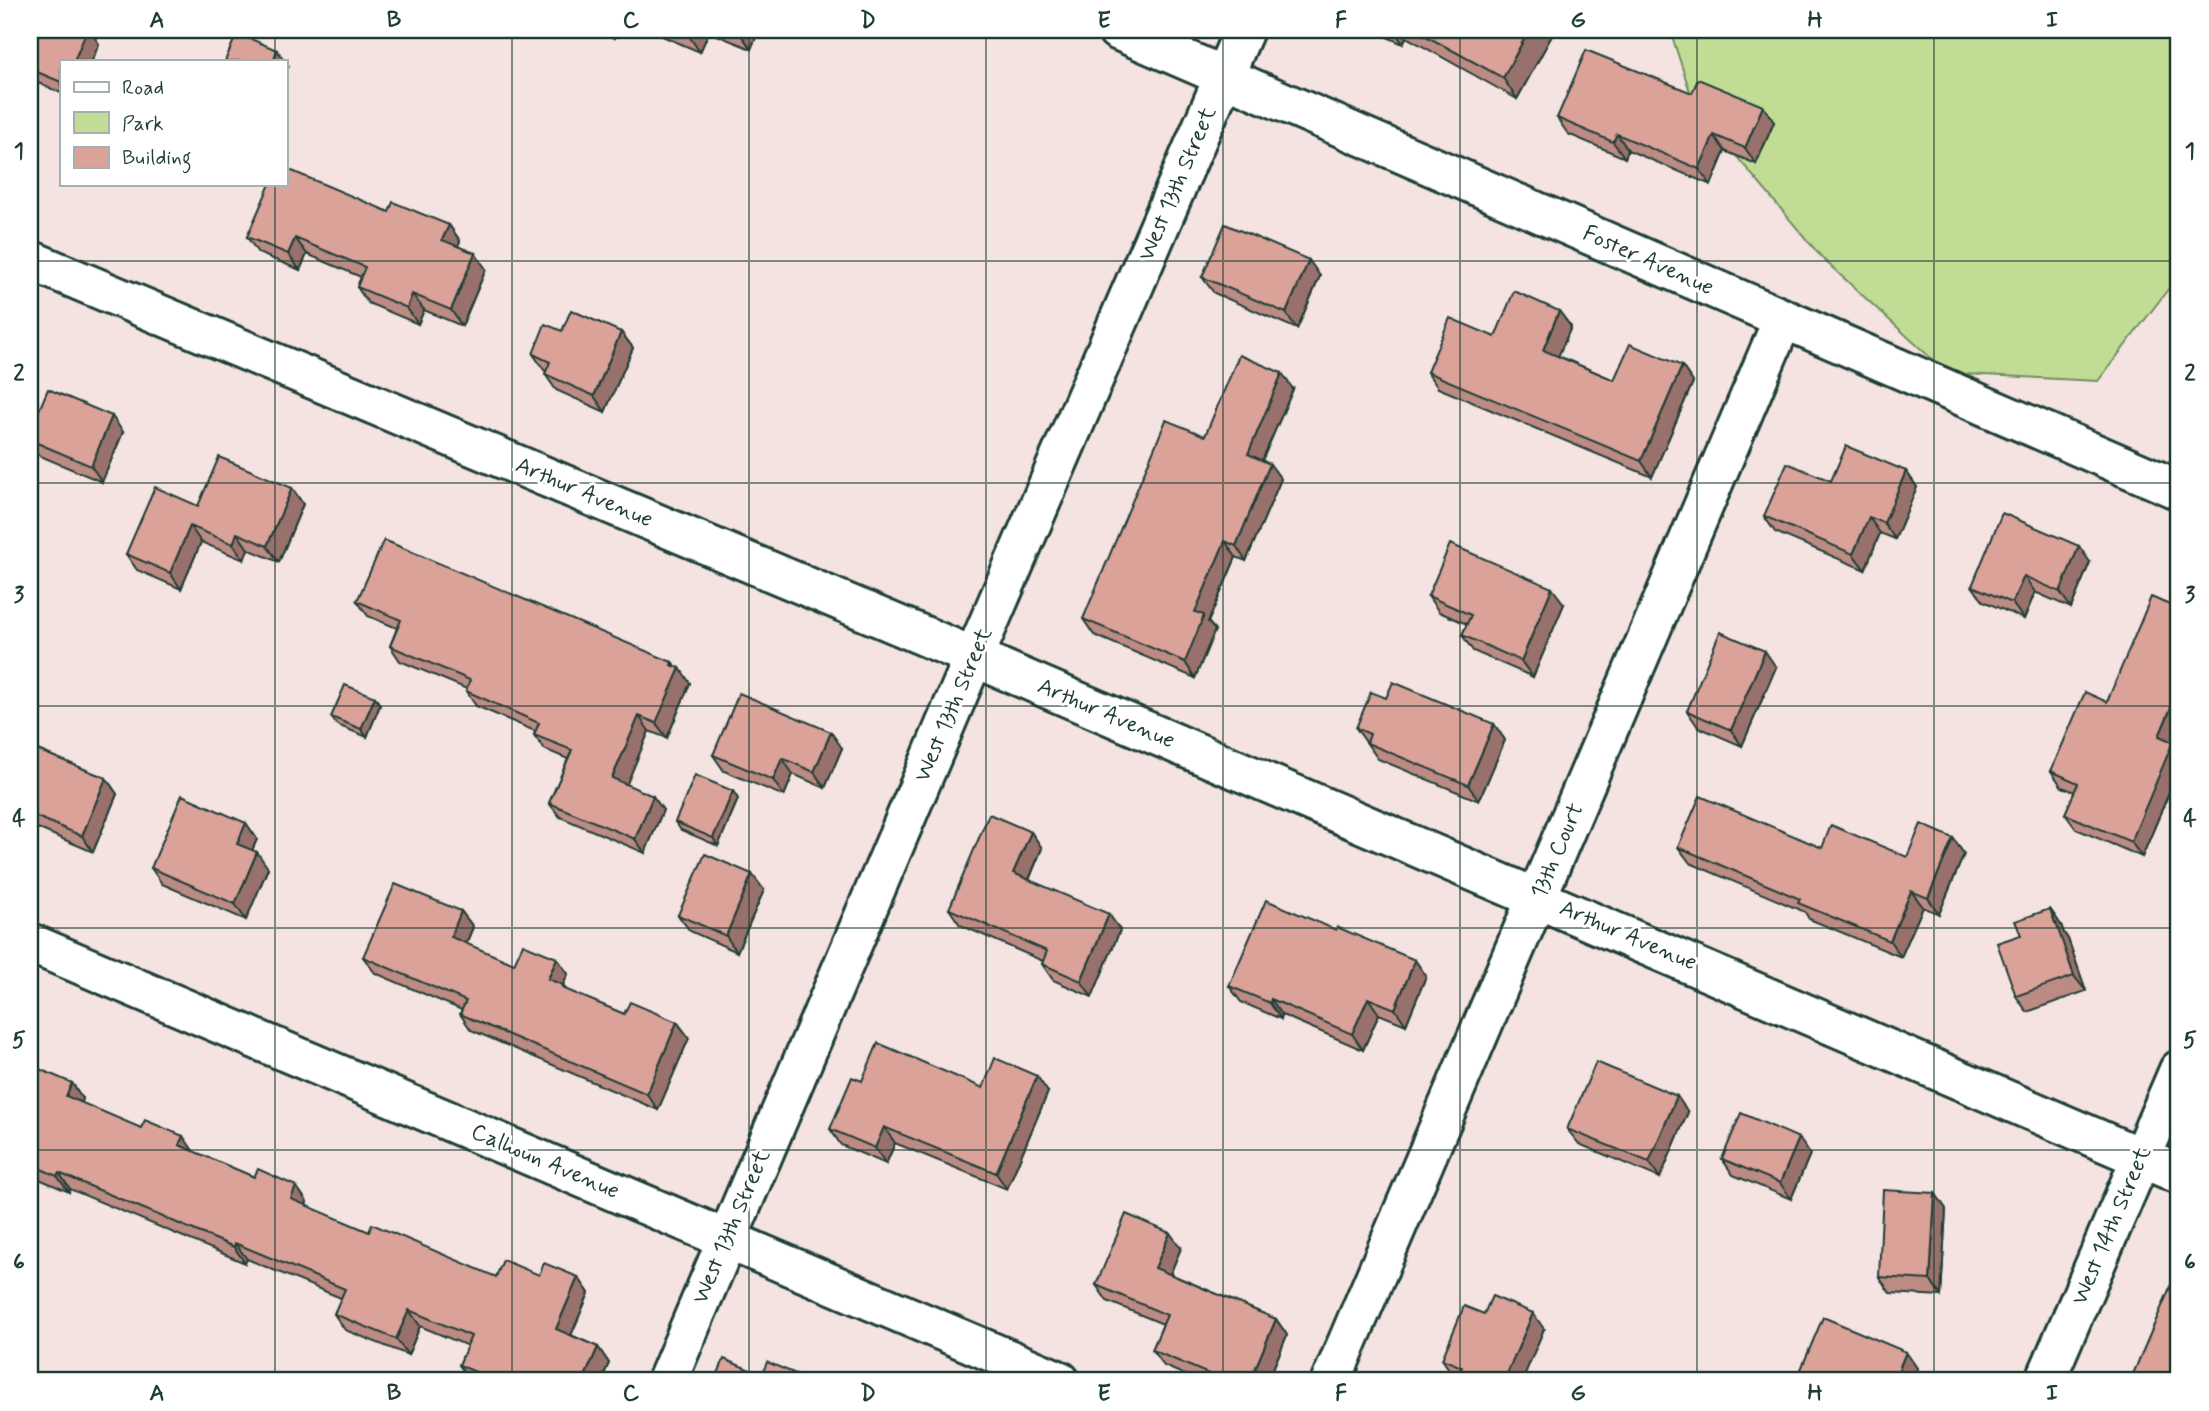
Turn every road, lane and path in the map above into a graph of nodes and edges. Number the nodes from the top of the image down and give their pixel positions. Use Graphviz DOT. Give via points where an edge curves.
graph roads {
  1 [pos="1117,30"];
  2 [pos="1244,30"];
  3 [pos="1224,76"];
  4 [pos="30,260"];
  5 [pos="1783,319"];
  6 [pos="2179,490"];
  7 [pos="974,657"];
  8 [pos="1538,897"];
  9 [pos="30,943"];
  10 [pos="2179,1070"];
  11 [pos="2141,1157"];
  12 [pos="2179,1174"];
  13 [pos="727,1239"];
  14 [pos="667,1381"];
  15 [pos="1060,1381"];
  16 [pos="1331,1381"];
  17 [pos="2045,1381"];
  1 -- 3 [label="street, Foster Avenue"];
  2 -- 3 [label="street, West 13th Street"];
  3 -- 5 [label="street, Foster Avenue"];
  3 -- 7 [label="street, West 13th Street"];
  4 -- 7 [label="street, Arthur Avenue"];
  5 -- 6 [label="street, Foster Avenue"];
  5 -- 8 [label="street, 13th Court"];
  7 -- 8 [label="street, Arthur Avenue"];
  7 -- 13 [label="street, West 13th Street"];
  8 -- 11 [label="street, Arthur Avenue"];
  8 -- 16 [label="street, 13th Court"];
  9 -- 13 [label="street, Calhoun Avenue"];
  10 -- 11 [label="street, West 14th Street"];
  11 -- 12 [label="street, Arthur Avenue"];
  11 -- 17 [label="street, West 14th Street"];
  13 -- 14 [label="street, West 13th Street"];
  13 -- 15 [label="street, Calhoun Avenue"];
}
